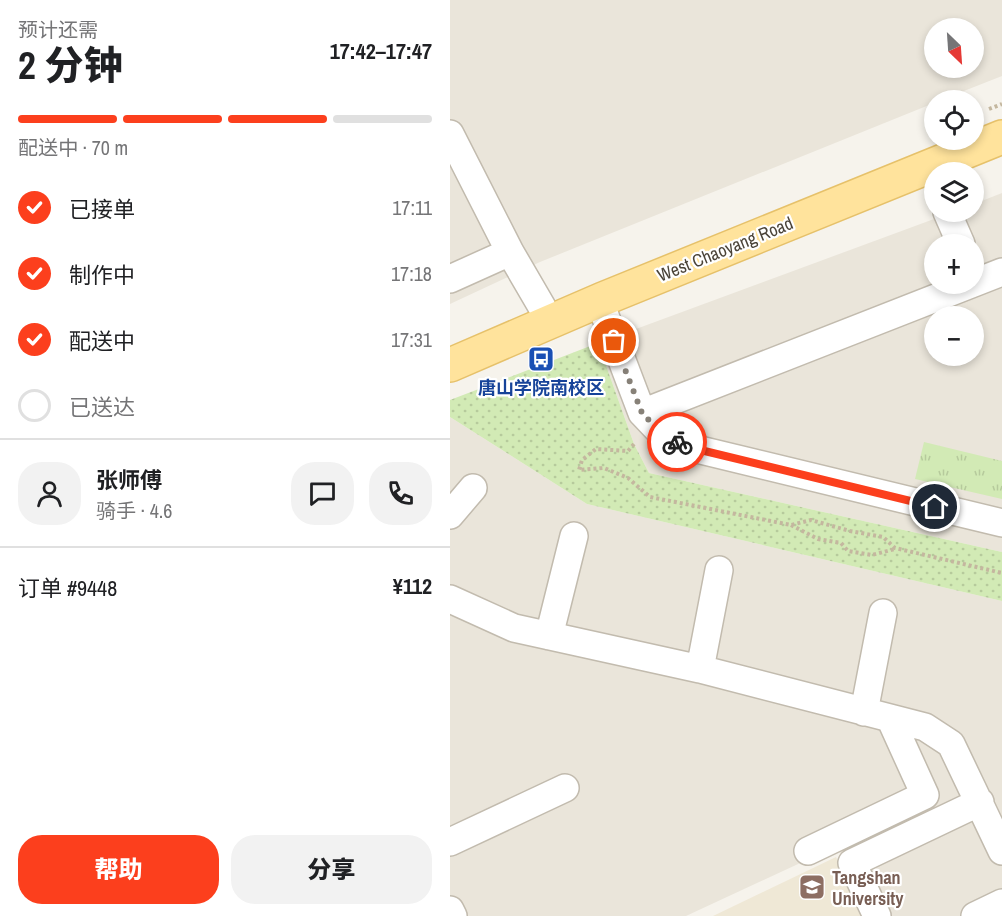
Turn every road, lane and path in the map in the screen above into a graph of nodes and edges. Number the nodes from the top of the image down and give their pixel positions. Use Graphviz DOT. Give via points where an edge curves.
graph roads {
  1 [pos="1002,119"];
  2 [pos="984,127"];
  3 [pos="450,135"];
  4 [pos="1002,137"];
  5 [pos="927,150"];
  6 [pos="956,162"];
  7 [pos="924,178"];
  8 [pos="510,252"];
  9 [pos="1002,272"];
  10 [pos="984,276"];
  11 [pos="450,279"];
  12 [pos="936,294"];
  13 [pos="603,299"];
  14 [pos="542,307"];
  15 [pos="450,348"];
  16 [pos="450,365"];
  17 [pos="650,410"];
  18 [pos="634,444"];
  19 [pos="472,488"];
  20 [pos="1002,512"];
  21 [pos="450,515"];
  22 [pos="1002,523"];
  23 [pos="791,525"];
  24 [pos="574,536"];
  25 [pos="895,548"];
  26 [pos="719,570"];
  27 [pos="1002,573"];
  28 [pos="450,599"];
  29 [pos="883,613"];
  30 [pos="549,636"];
  31 [pos="700,669"];
  32 [pos="864,712"];
  33 [pos="890,718"];
  34 [pos="565,788"];
  35 [pos="980,802"];
  36 [pos="450,842"];
  37 [pos="1002,851"];
  38 [pos="808,852"];
  39 [pos="1002,903"];
  40 [pos="450,910"];
  41 [pos="453,916"];
  42 [pos="877,916"];
  43 [pos="975,916"];
  1 -- 2 [label="main road"];
  3 -- 8 [label="street"];
  4 -- 6 [label="main road, West Chaoyang Road"];
  5 -- 14 [label="main road, West Chaoyang Road"];
  7 -- 13 [label="main road, West Chaoyang Road"];
  8 -- 11 [label="street"];
  8 -- 14 [label="street"];
  9 -- 10 [label="street"];
  12 -- 17 [label="street"];
  13 -- 16 [label="main road, West Chaoyang Road"];
  13 -- 17 [label="street" via="604,314"];
  14 -- 15 [label="main road, West Chaoyang Road"];
  17 -- 20 [label="street" via="701,435"];
  17 -- 22 [label="street" via="662,434 688,447"];
  18 -- 23 [label="path" via="628,451 596,449 582,460 579,470 604,468 628,478 650,497"];
  19 -- 21 [label="street"];
  23 -- 25 [label="path" via="811,520 882,537"];
  23 -- 25 [label="path" via="818,539 841,543 848,551 872,555"];
  24 -- 30 [label="street"];
  25 -- 27 [label="path"];
  26 -- 31 [label="street"];
  28 -- 30 [label="street" via="514,628"];
  29 -- 32 [label="street"];
  30 -- 31 [label="street"];
  31 -- 32 [label="street"];
  32 -- 33 [label="street"];
  33 -- 35 [label="street" via="925,727 951,744"];
  33 -- 38 [label="street" via="925,795"];
  34 -- 36 [label="street"];
  35 -- 37 [label="street"];
  35 -- 42 [label="street" via="852,862"];
  39 -- 43 [label="street"];
  40 -- 41 [label="street"];
}
